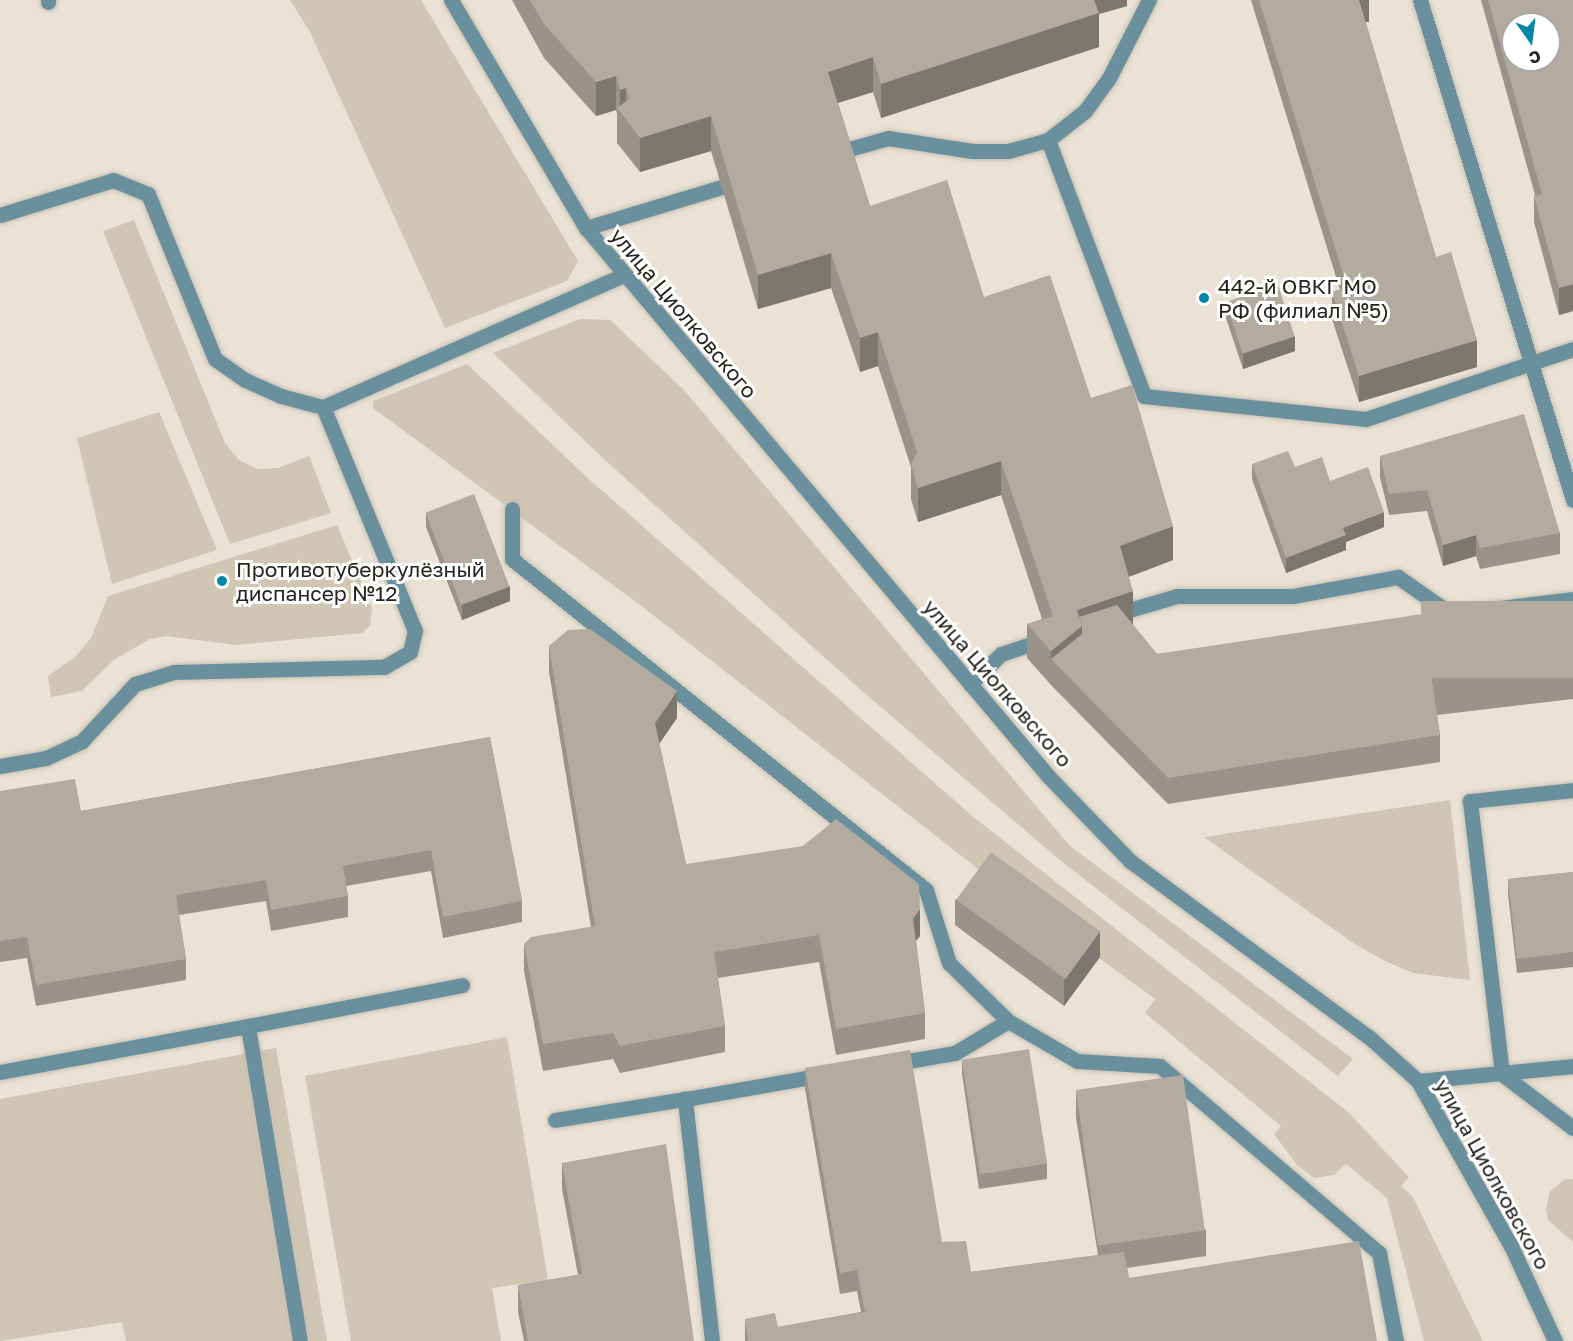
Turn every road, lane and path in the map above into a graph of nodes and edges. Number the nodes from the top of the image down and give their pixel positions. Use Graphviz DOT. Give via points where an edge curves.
graph roads {
  1 [pos="451,0"];
  2 [pos="1149,0"];
  3 [pos="1420,0"];
  4 [pos="1048,140"];
  5 [pos="842,151"];
  6 [pos="722,187"];
  7 [pos="0,215"];
  8 [pos="586,228"];
  9 [pos="623,275"];
  10 [pos="1573,349"];
  11 [pos="1531,363"];
  12 [pos="323,407"];
  13 [pos="1573,500"];
  14 [pos="512,509"];
  15 [pos="1573,599"];
  16 [pos="1129,610"];
  17 [pos="1049,638"];
  18 [pos="970,684"];
  19 [pos="0,766"];
  20 [pos="1573,789"];
  21 [pos="462,985"];
  22 [pos="1008,1021"];
  23 [pos="248,1026"];
  24 [pos="1573,1066"];
  25 [pos="873,1067"];
  26 [pos="0,1072"];
  27 [pos="837,1073"];
  28 [pos="1502,1074"];
  29 [pos="1418,1081"];
  30 [pos="685,1099"];
  31 [pos="555,1120"];
  32 [pos="1573,1128"];
  33 [pos="300,1341"];
  34 [pos="712,1341"];
  35 [pos="1396,1341"];
  36 [pos="1556,1341"];
  1 -- 8 [label="street, улица Циолковского"];
  2 -- 4 [label="street" via="1109,78 1085,111"];
  3 -- 11 [label="street"];
  4 -- 5 [label="street" via="1008,150 972,151 888,138"];
  4 -- 11 [label="street" via="1144,396 1366,419"];
  6 -- 8 [label="street"];
  7 -- 12 [label="street" via="113,180 147,194 215,359 245,380 281,396"];
  8 -- 9 [label="street, улица Циолковского"];
  9 -- 12 [label="street"];
  9 -- 18 [label="street, улица Циолковского"];
  10 -- 11 [label="street"];
  11 -- 13 [label="street"];
  12 -- 19 [label="street" via="415,631 410,652 384,667 174,672 135,684 82,741 46,758"];
  14 -- 22 [label="street" via="512,559 926,890 949,963"];
  15 -- 16 [label="street" via="1451,614 1398,577 1293,596 1177,596"];
  17 -- 18 [label="street" via="1001,654"];
  18 -- 29 [label="street, улица Циолковского" via="1049,777 1130,861 1370,1036"];
  20 -- 28 [label="street" via="1470,801"];
  21 -- 23 [label="street"];
  22 -- 25 [label="street" via="955,1053"];
  22 -- 35 [label="street" via="1077,1061 1160,1066 1378,1253"];
  23 -- 26 [label="street"];
  23 -- 33 [label="street"];
  24 -- 28 [label="street"];
  27 -- 30 [label="street"];
  28 -- 29 [label="street"];
  28 -- 32 [label="street"];
  29 -- 36 [label="street, улица Циолковского" via="1511,1246"];
  30 -- 31 [label="street"];
  30 -- 34 [label="street"];
}
